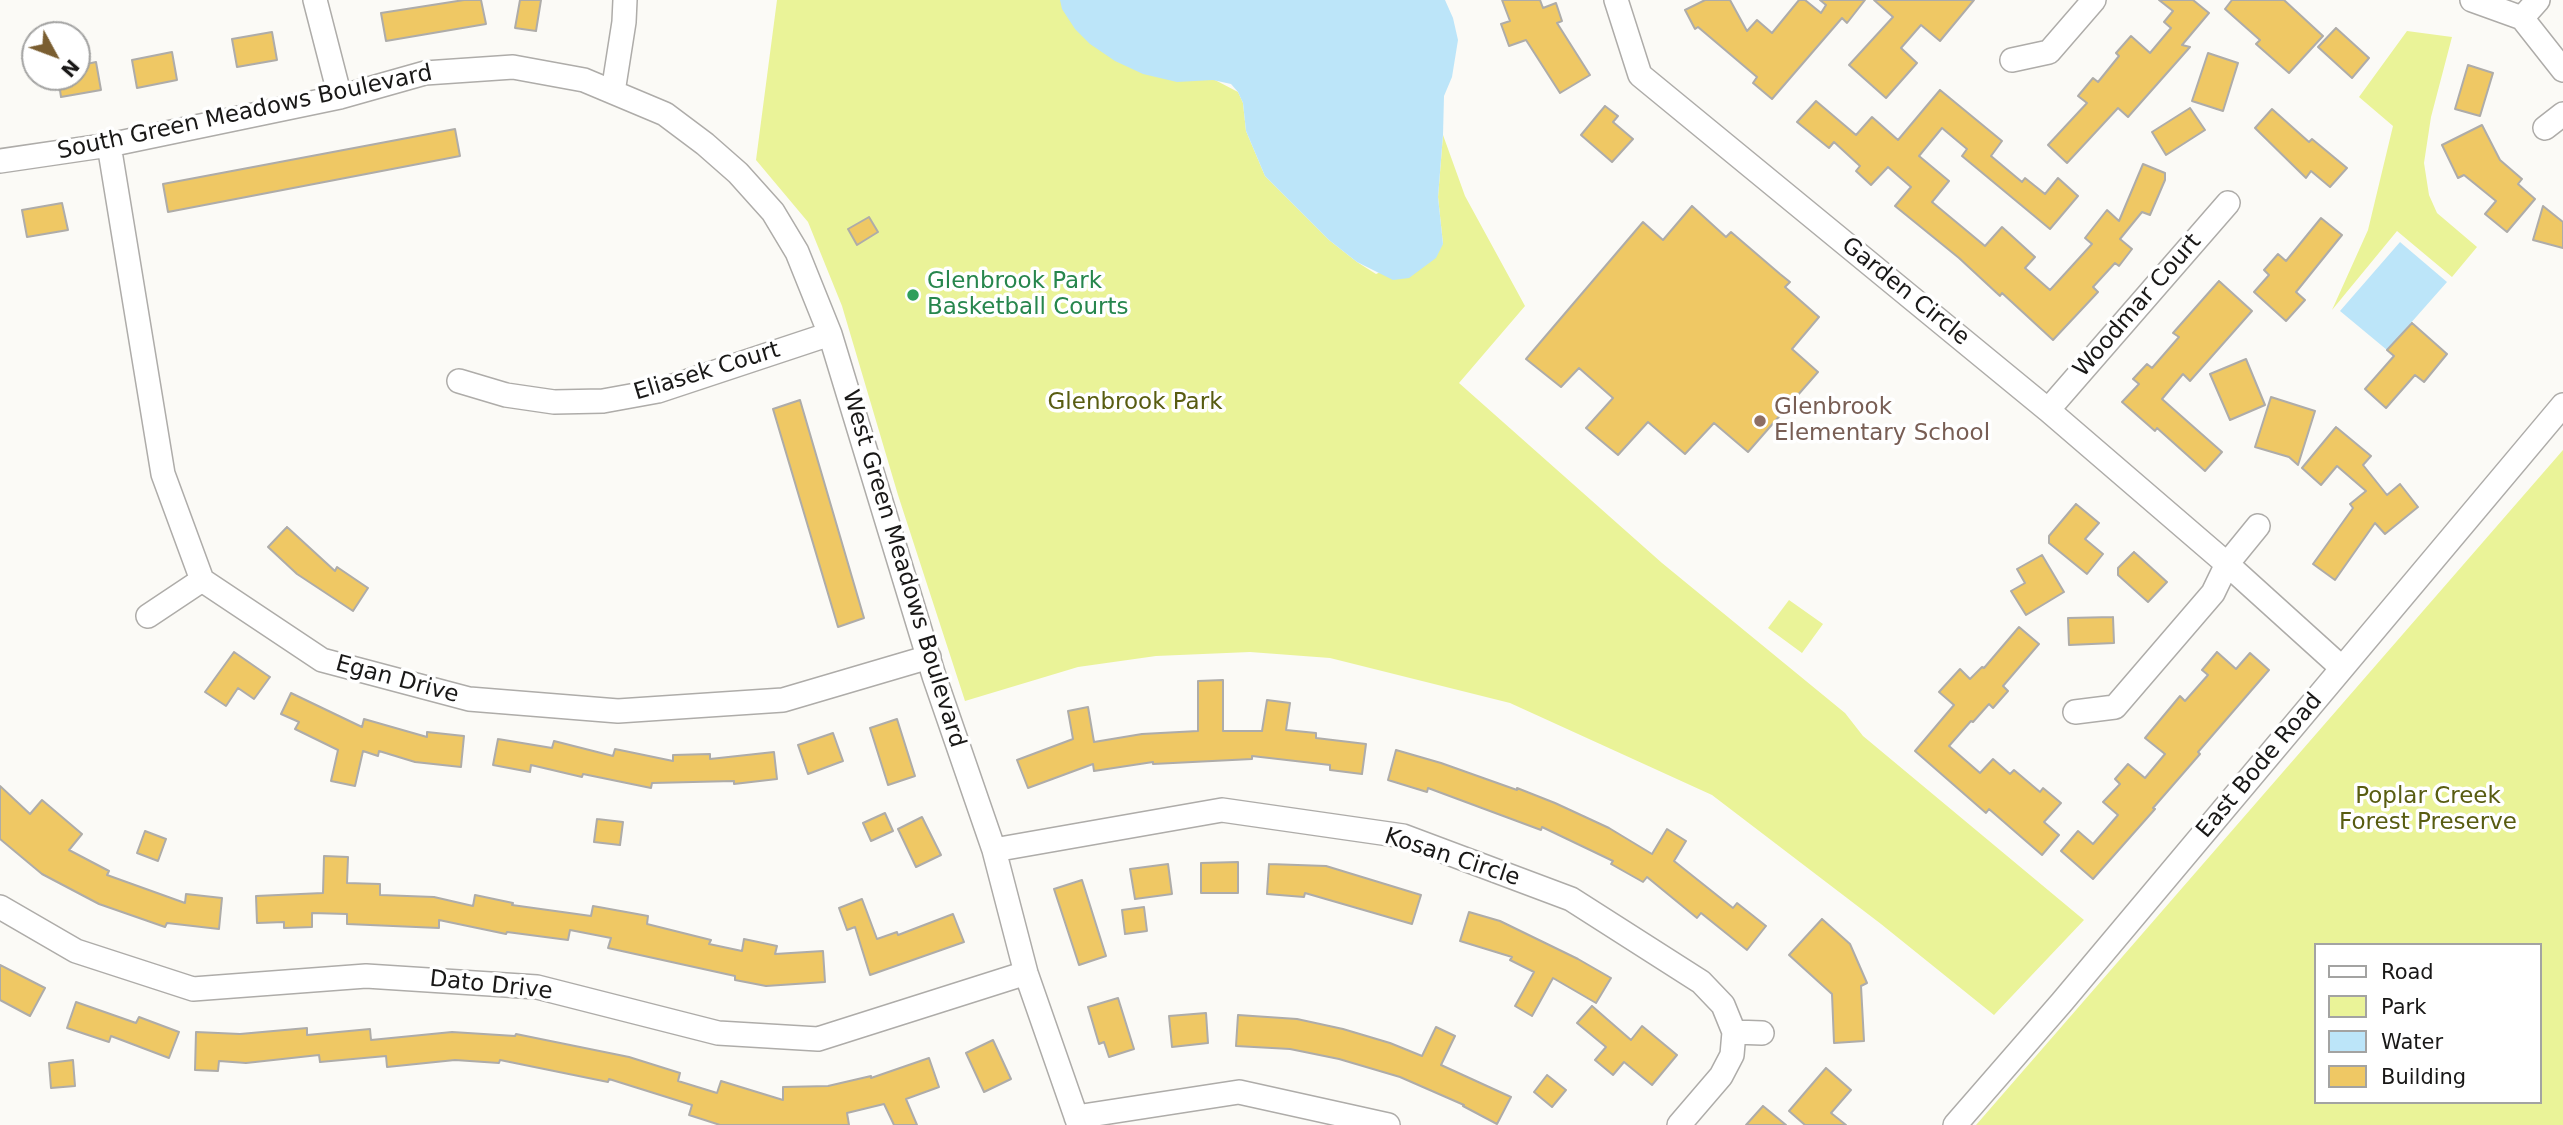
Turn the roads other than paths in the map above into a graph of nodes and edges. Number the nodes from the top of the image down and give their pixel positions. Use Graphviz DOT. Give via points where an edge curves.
graph roads {
  1 [pos="315,0"];
  2 [pos="625,0"];
  3 [pos="1616,0"];
  4 [pos="2094,0"];
  5 [pos="2472,0"];
  6 [pos="2538,0"];
  7 [pos="2522,18"];
  8 [pos="2012,60"];
  9 [pos="2563,70"];
  10 [pos="613,93"];
  11 [pos="340,97"];
  12 [pos="108,145"];
  13 [pos="0,161"];
  14 [pos="2228,203"];
  15 [pos="830,334"];
  16 [pos="459,381"];
  17 [pos="2563,405"];
  18 [pos="2048,410"];
  19 [pos="2258,526"];
  20 [pos="2227,564"];
  21 [pos="202,579"];
  22 [pos="148,616"];
  23 [pos="929,656"];
  24 [pos="2342,668"];
  25 [pos="2075,712"];
  26 [pos="994,850"];
  27 [pos="0,907"];
  28 [pos="1026,973"];
  29 [pos="1734,1032"];
  30 [pos="1762,1033"];
  31 [pos="1078,1121"];
  32 [pos="1388,1125"];
  33 [pos="1679,1125"];
  34 [pos="1955,1125"];
  1 -- 11 [label="street"];
  2 -- 10 [label="street"];
  3 -- 18 [label="street, Garden Circle" via="1640,75"];
  4 -- 8 [label="street" via="2049,52"];
  5 -- 7 [label="street"];
  6 -- 7 [label="street"];
  7 -- 9 [label="street"];
  10 -- 11 [label="street, South Green Meadows Boulevard" via="584,80 513,67 425,73"];
  10 -- 15 [label="street, West Green Meadows Boulevard" via="665,114 738,173 773,212 797,252"];
  11 -- 12 [label="street, South Green Meadows Boulevard"];
  12 -- 13 [label="street, South Green Meadows Boulevard"];
  12 -- 21 [label="street" via="163,474"];
  14 -- 18 [label="street, Woodmar Court"];
  15 -- 16 [label="street, Eliasek Court" via="658,391 603,401 554,402 506,395"];
  15 -- 23 [label="street, West Green Meadows Boulevard"];
  17 -- 24 [label="street, East Bode Road"];
  18 -- 20 [label="street, Garden Circle"];
  19 -- 20 [label="street"];
  20 -- 24 [label="street, Garden Circle"];
  20 -- 25 [label="street" via="2213,593 2115,707"];
  21 -- 22 [label="street"];
  21 -- 23 [label="street, Egan Drive" via="322,660 470,699 618,711 783,700"];
  23 -- 26 [label="street, West Green Meadows Boulevard"];
  24 -- 34 [label="street, East Bode Road"];
  26 -- 28 [label="street, West Green Meadows Boulevard"];
  26 -- 29 [label="street, Kosan Circle" via="1222,810 1403,836 1571,899 1701,982 1723,1005"];
  27 -- 28 [label="street, Dato Drive" via="76,951 193,989 366,976 537,986 718,1033 818,1039"];
  28 -- 31 [label="street, West Green Meadows Boulevard"];
  29 -- 30 [label="street"];
  29 -- 33 [label="street" via="1732,1055 1721,1076"];
  31 -- 32 [label="street" via="1239,1092"];
}
